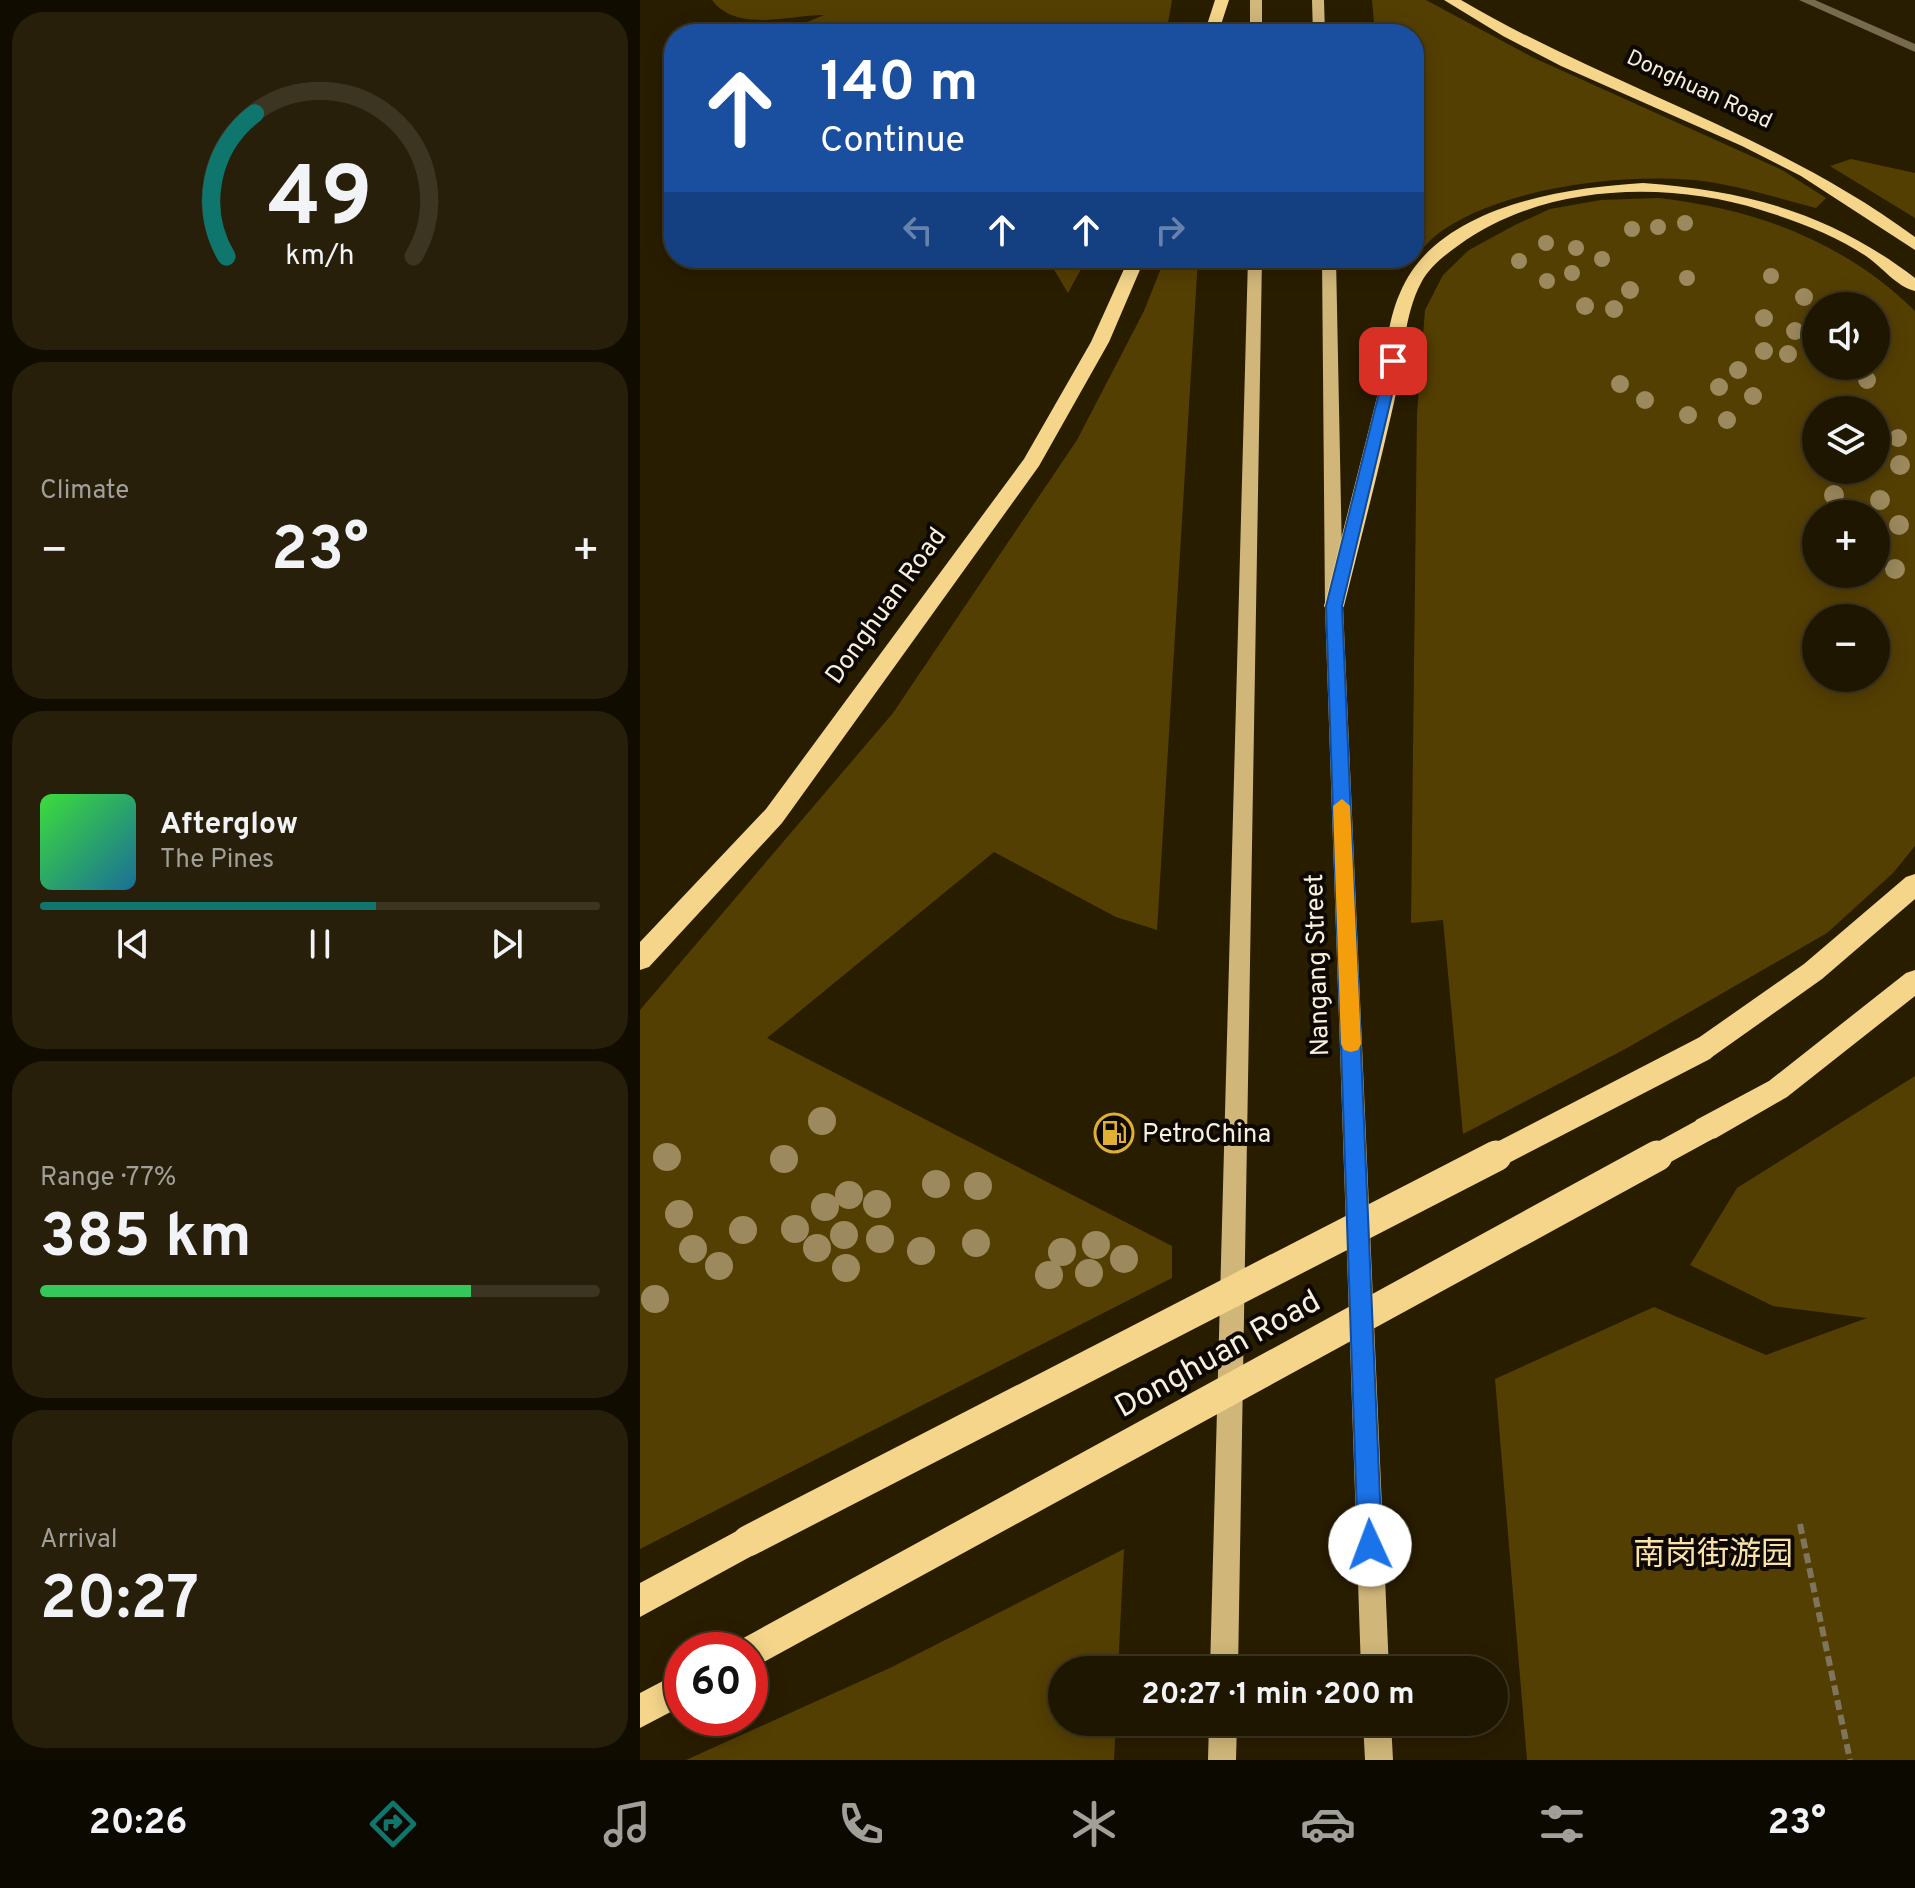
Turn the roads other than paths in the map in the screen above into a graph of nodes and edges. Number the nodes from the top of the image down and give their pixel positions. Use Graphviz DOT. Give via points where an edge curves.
graph roads {
  1 [pos="1222,0"];
  2 [pos="1256,0"];
  3 [pos="1318,0"];
  4 [pos="1451,0"];
  5 [pos="1805,0"];
  6 [pos="1214,24"];
  7 [pos="1256,24"];
  8 [pos="1319,24"];
  9 [pos="1915,48"];
  10 [pos="1915,245"];
  11 [pos="1133,268"];
  12 [pos="1255,268"];
  13 [pos="1329,268"];
  14 [pos="1915,286"];
  15 [pos="1334,606"];
  16 [pos="1915,884"];
  17 [pos="640,959"];
  18 [pos="1915,981"];
  19 [pos="640,1601"];
  20 [pos="768,1642"];
  21 [pos="1224,1656"];
  22 [pos="1374,1656"];
  23 [pos="664,1698"];
  24 [pos="640,1711"];
  25 [pos="1223,1736"];
  26 [pos="1378,1736"];
  27 [pos="1222,1760"];
  28 [pos="1379,1760"];
  1 -- 6 [label="highway"];
  2 -- 7 [label="main road"];
  3 -- 8 [label="main road"];
  4 -- 10 [label="highway, Donghuan Road" via="1551,55 1833,188"];
  5 -- 9 [label="street"];
  11 -- 17 [label="highway, Donghuan Road" via="1100,342 1032,462 774,816"];
  12 -- 21 [label="main road"];
  13 -- 15 [label="main road, Nangang Street"];
  14 -- 15 [label="highway" via="1863,247 1811,220 1709,194 1631,187 1584,191 1496,215 1441,251 1414,280"];
  15 -- 22 [label="main road, Nangang Street"];
  16 -- 19 [label="highway, bridge" via="1783,997 1703,1049"];
  18 -- 20 [label="highway, Donghuan Road, bridge" via="1778,1089"];
  23 -- 24 [label="highway"];
  25 -- 27 [label="main road"];
  26 -- 28 [label="main road"];
}
